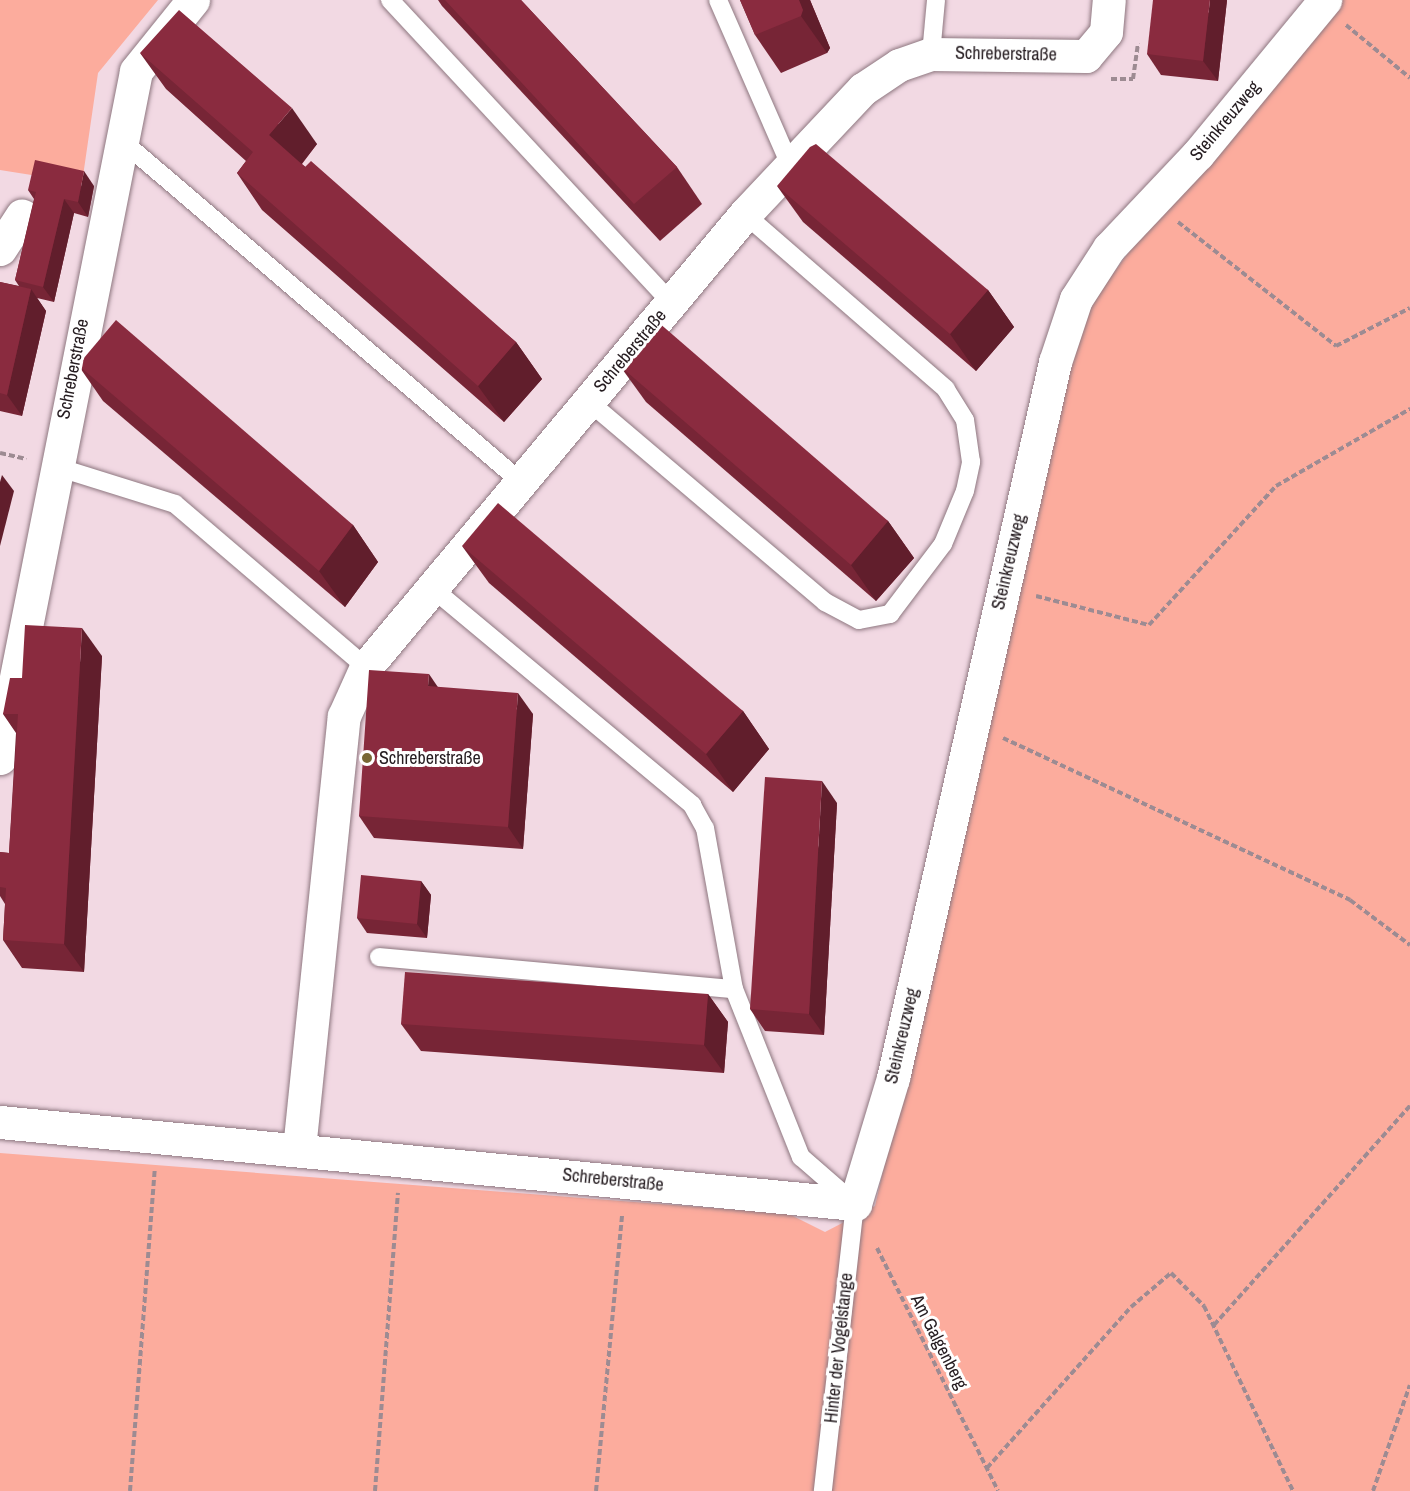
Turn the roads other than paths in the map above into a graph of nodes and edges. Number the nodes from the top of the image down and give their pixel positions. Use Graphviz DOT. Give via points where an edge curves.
graph roads {
  1 [pos="193,0"];
  2 [pos="390,0"];
  3 [pos="718,0"];
  4 [pos="936,0"];
  5 [pos="1109,0"];
  6 [pos="1323,2"];
  7 [pos="932,54"];
  8 [pos="120,139"];
  9 [pos="792,168"];
  10 [pos="745,214"];
  11 [pos="22,215"];
  12 [pos="0,249"];
  13 [pos="671,302"];
  14 [pos="588,401"];
  15 [pos="54,466"];
  16 [pos="521,482"];
  17 [pos="432,588"];
  18 [pos="366,667"];
  19 [pos="0,758"];
  20 [pos="379,957"];
  21 [pos="734,988"];
  22 [pos="0,1122"];
  23 [pos="299,1149"];
  24 [pos="855,1204"];
  25 [pos="823,1491"];
  1 -- 8 [label="street, Schreberstraße" via="136,71"];
  2 -- 13 [label="lane"];
  3 -- 9 [label="lane"];
  4 -- 7 [label="lane"];
  5 -- 7 [label="street, Schreberstraße" via="1106,32 1086,56"];
  6 -- 24 [label="street, Steinkreuzweg" via="1109,248 1076,299 1055,362 893,1078"];
  7 -- 9 [label="street, Schreberstraße" via="878,76"];
  8 -- 15 [label="street, Schreberstraße"];
  8 -- 16 [label="lane"];
  9 -- 10 [label="street, Schreberstraße"];
  10 -- 13 [label="street, Schreberstraße"];
  10 -- 14 [label="lane" via="946,389 964,420 971,462 965,491 943,544 891,614 859,620 825,602"];
  11 -- 12 [label="street"];
  13 -- 14 [label="street, Schreberstraße"];
  14 -- 16 [label="street, Schreberstraße"];
  15 -- 18 [label="lane" via="175,504"];
  15 -- 19 [label="street, Schreberstraße"];
  16 -- 17 [label="street, Schreberstraße"];
  17 -- 18 [label="street, Schreberstraße"];
  17 -- 21 [label="lane" via="693,805 705,828"];
  18 -- 23 [label="street, Schreberstraße" via="344,716"];
  20 -- 21 [label="lane"];
  21 -- 24 [label="lane" via="801,1157"];
  22 -- 23 [label="street, Schreberstraße"];
  23 -- 24 [label="street, Schreberstraße"];
  24 -- 25 [label="lane, Hinter der Vogelstange"];
}
